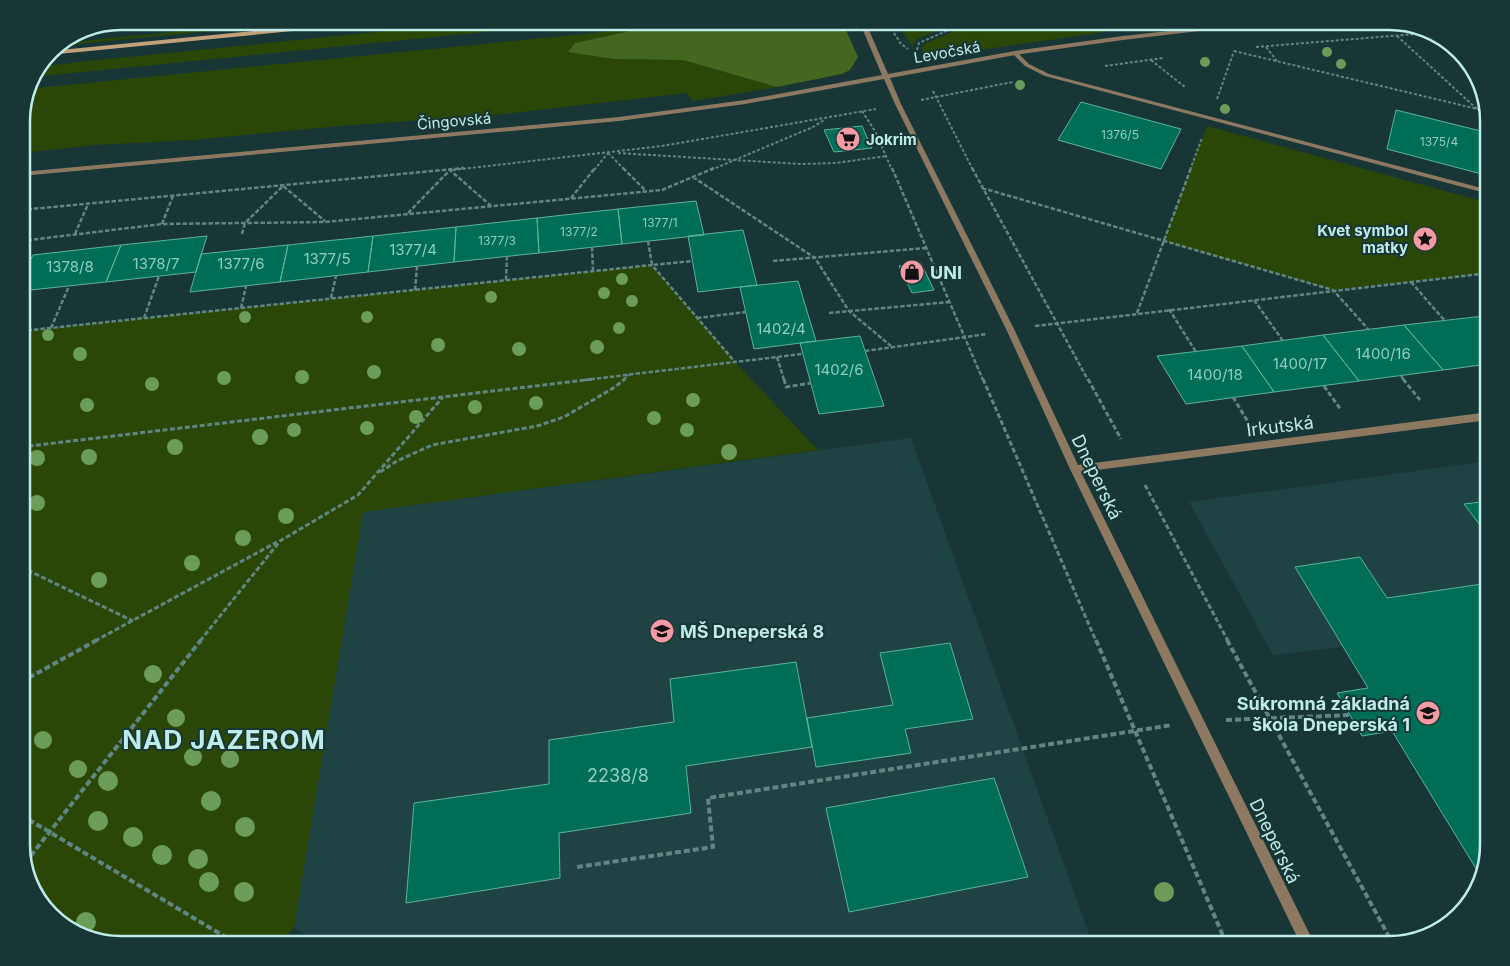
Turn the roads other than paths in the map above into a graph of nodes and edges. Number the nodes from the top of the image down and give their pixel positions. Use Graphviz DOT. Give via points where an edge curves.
graph roads {
  1 [pos="283,30"];
  2 [pos="866,30"];
  3 [pos="1196,30"];
  4 [pos="61,52"];
  5 [pos="1016,52"];
  6 [pos="887,76"];
  7 [pos="30,173"];
  8 [pos="1480,190"];
  9 [pos="1480,420"];
  10 [pos="1075,469"];
  11 [pos="1304,936"];
  1 -- 4 [label="main road"];
  2 -- 6 [label="street, Dneperská"];
  3 -- 5 [label="street, Levočská"];
  5 -- 6 [label="street, Levočská"];
  5 -- 8 [label="street" via="1027,65 1047,74"];
  6 -- 7 [label="street, Čingovská" via="745,102 619,119"];
  6 -- 10 [label="street, Dneperská"];
  9 -- 10 [label="street, Irkutská"];
  10 -- 11 [label="street, Dneperská"];
}
